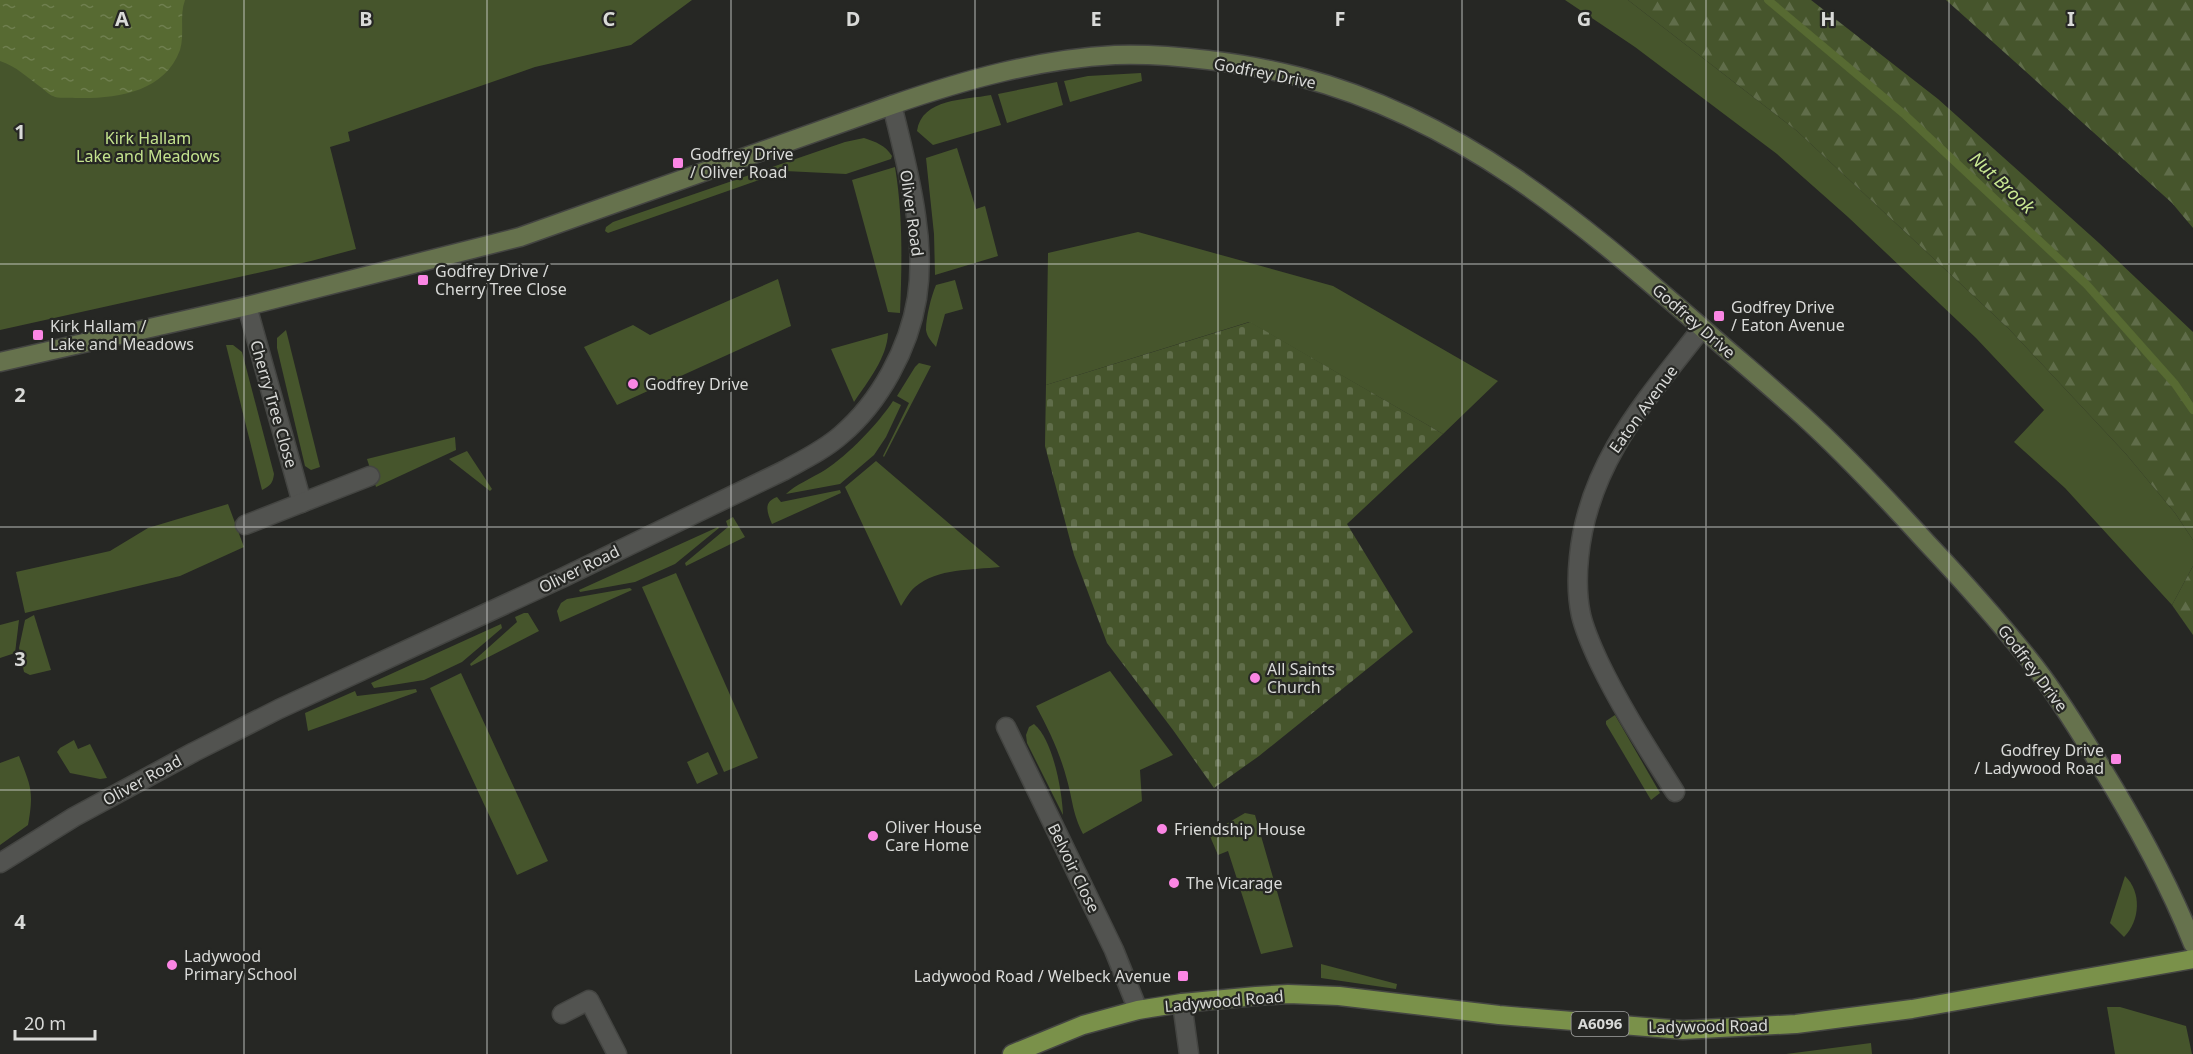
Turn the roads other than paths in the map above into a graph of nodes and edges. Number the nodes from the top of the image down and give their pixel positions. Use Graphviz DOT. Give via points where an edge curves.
graph roads {
  1 [pos="892,105"];
  2 [pos="247,306"];
  3 [pos="1702,328"];
  4 [pos="0,362"];
  5 [pos="370,476"];
  6 [pos="302,503"];
  7 [pos="245,525"];
  8 [pos="1006,727"];
  9 [pos="1675,792"];
  10 [pos="0,863"];
  11 [pos="2193,944"];
  12 [pos="2193,959"];
  13 [pos="1182,1003"];
  14 [pos="1138,1010"];
  15 [pos="562,1014"];
  16 [pos="618,1054"];
  17 [pos="1012,1054"];
  18 [pos="1189,1054"];
  1 -- 2 [label="street, Godfrey Drive" via="520,237"];
  1 -- 3 [label="street, Godfrey Drive" via="1001,72 1117,55 1194,60 1300,77 1368,99 1467,145 1615,252"];
  1 -- 10 [label="street, Oliver Road" via="916,217 917,297 898,358 880,390 841,436 783,471 194,752 74,817"];
  2 -- 4 [label="street, Godfrey Drive"];
  2 -- 6 [label="street, Cherry Tree Close"];
  3 -- 9 [label="street, Eaton Avenue" via="1609,456 1585,514 1578,571 1581,616 1591,643 1616,697"];
  3 -- 11 [label="street, Godfrey Drive" via="1805,418 1891,504 2030,660 2111,782 2163,877"];
  5 -- 6 [label="street"];
  6 -- 7 [label="street"];
  8 -- 14 [label="street, Belvoir Close" via="1114,950"];
  12 -- 13 [label="main road, Ladywood Road / A6096" via="1912,1009 1796,1024 1683,1030 1330,996 1256,996"];
  13 -- 14 [label="main road, Ladywood Road / A6096"];
  13 -- 18 [label="street"];
  14 -- 17 [label="main road, Ladywood Road / A6096" via="1083,1025"];
  15 -- 16 [label="street" via="589,1000"];
}
